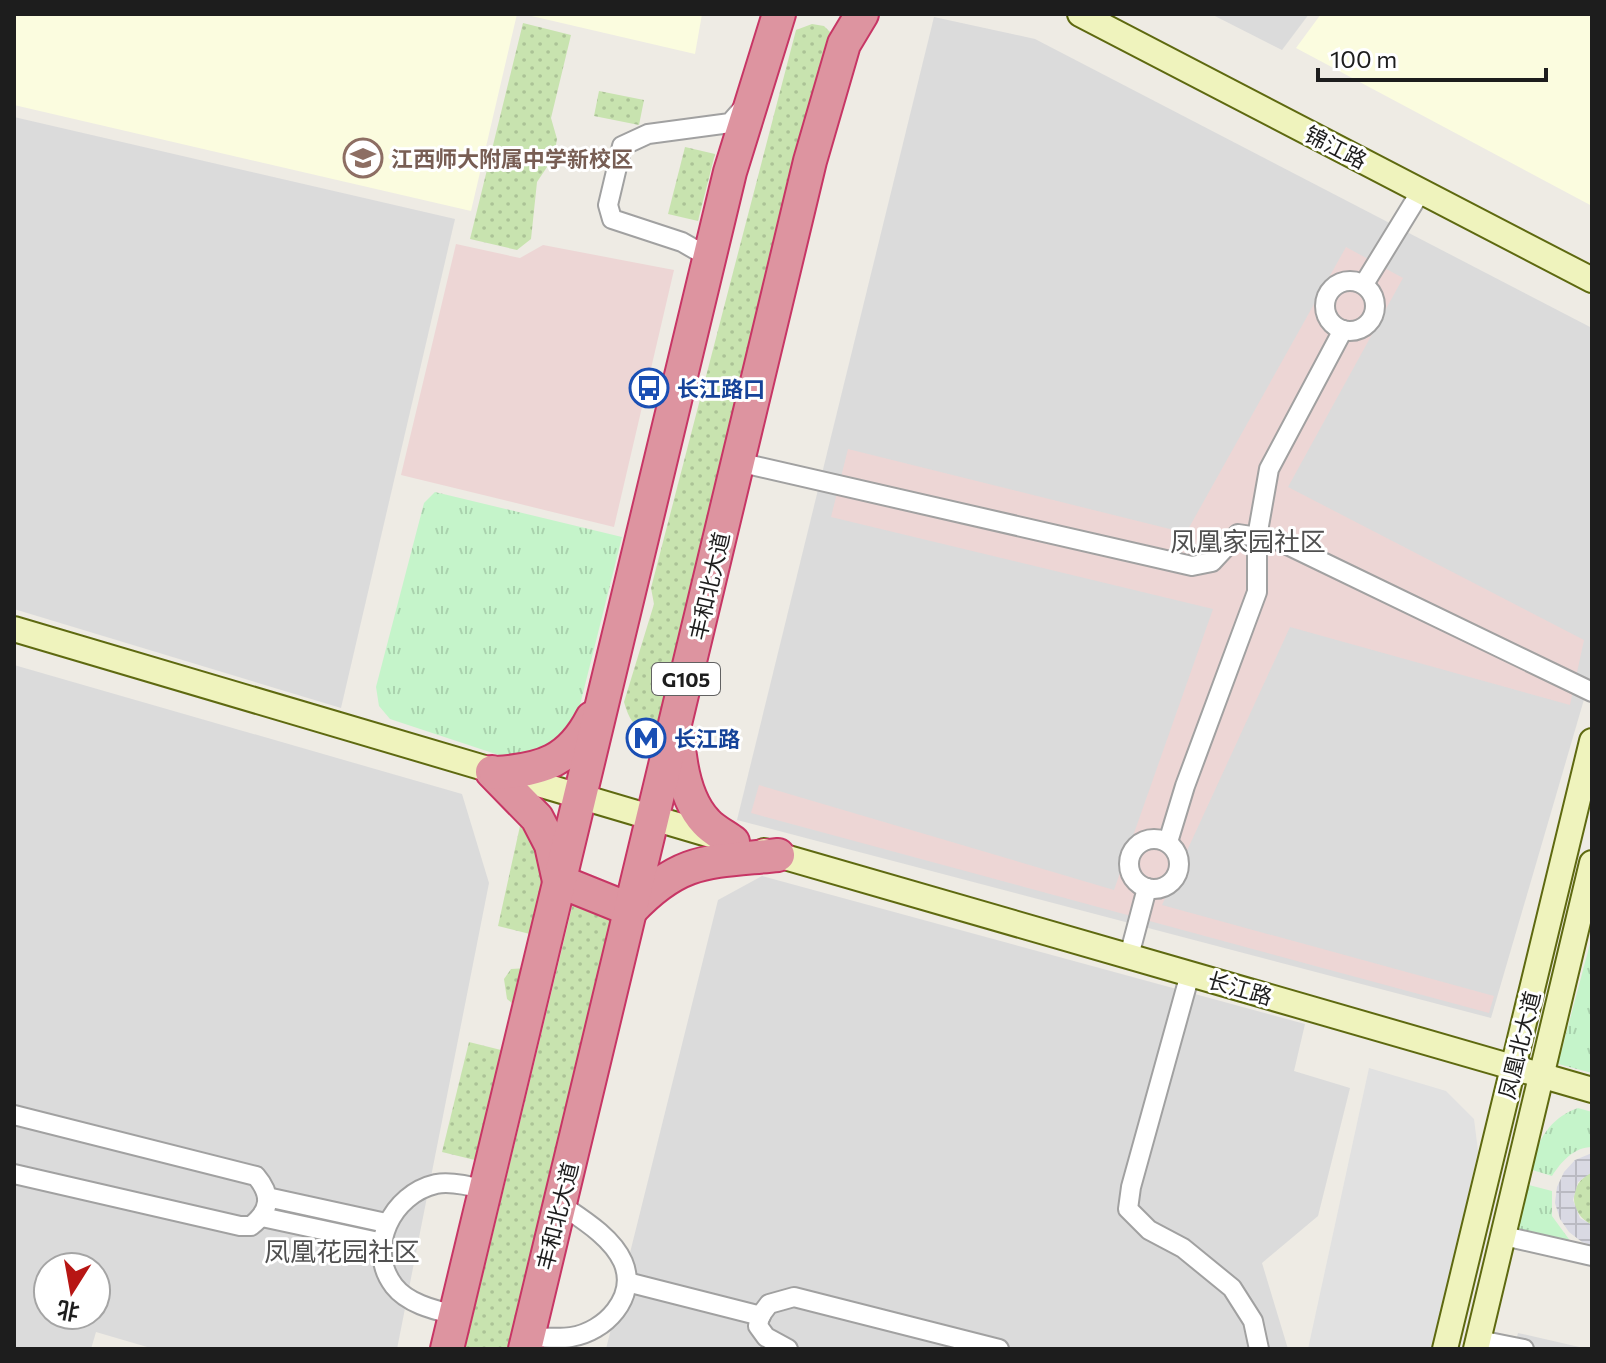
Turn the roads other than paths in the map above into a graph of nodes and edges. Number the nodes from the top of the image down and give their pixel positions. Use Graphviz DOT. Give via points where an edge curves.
graph roads {
  1 [pos="779,14"];
  2 [pos="862,14"];
  3 [pos="1080,14"];
  4 [pos="754,96"];
  5 [pos="1421,191"];
  6 [pos="710,258"];
  7 [pos="1592,280"];
  8 [pos="1364,284"];
  9 [pos="1343,330"];
  10 [pos="738,462"];
  11 [pos="1257,537"];
  12 [pos="630,588"];
  13 [pos="14,629"];
  14 [pos="1592,692"];
  15 [pos="604,693"];
  16 [pos="676,721"];
  17 [pos="1592,741"];
  18 [pos="494,773"];
  19 [pos="588,800"];
  20 [pos="653,819"];
  21 [pos="733,842"];
  22 [pos="1168,842"];
  23 [pos="778,855"];
  24 [pos="1592,863"];
  25 [pos="559,881"];
  26 [pos="1147,888"];
  27 [pos="631,910"];
  28 [pos="1129,956"];
  29 [pos="1190,974"];
  30 [pos="1514,1067"];
  31 [pos="1543,1076"];
  32 [pos="1592,1090"];
  33 [pos="14,1115"];
  34 [pos="14,1174"];
  35 [pos="485,1190"];
  36 [pos="267,1197"];
  37 [pos="560,1204"];
  38 [pos="262,1217"];
  39 [pos="386,1223"];
  40 [pos="1504,1236"];
  41 [pos="383,1243"];
  42 [pos="1592,1256"];
  43 [pos="626,1288"];
  44 [pos="455,1315"];
  45 [pos="760,1321"];
  46 [pos="526,1343"];
  47 [pos="1478,1344"];
  48 [pos="447,1349"];
  49 [pos="788,1349"];
  50 [pos="999,1349"];
  51 [pos="1259,1349"];
  52 [pos="1445,1349"];
  53 [pos="1524,1349"];
  1 -- 4 [label="highway"];
  2 -- 10 [label="highway, 丰和北大道 / G105" via="844,44 810,161"];
  3 -- 5 [label="main road, 锦江路"];
  4 -- 6 [label="highway"];
  4 -- 6 [label="street" via="730,123 648,134 622,146 608,205 612,219 682,242"];
  5 -- 7 [label="main road, 锦江路"];
  5 -- 8 [label="street"];
  6 -- 12 [label="highway"];
  8 -- 9 [label="street" via="1374,297 1371,320 1359,330"];
  8 -- 9 [label="street" via="1338,283 1326,295 1325,312"];
  9 -- 11 [label="street" via="1269,469"];
  10 -- 11 [label="street" via="1192,566 1212,562 1238,534"];
  10 -- 16 [label="highway, 丰和北大道 / G105"];
  11 -- 14 [label="street" via="1277,540"];
  11 -- 22 [label="street" via="1257,592"];
  12 -- 15 [label="highway"];
  12 -- 19 [label="highway" via="642,611"];
  13 -- 18 [label="main road, 长江路"];
  15 -- 18 [label="highway" via="584,733 564,755 544,766"];
  15 -- 19 [label="highway"];
  16 -- 20 [label="highway, 丰和北大道 / G105"];
  16 -- 21 [label="highway" via="681,770 695,803 706,822"];
  17 -- 30 [label="main road, 凤凰北大道"];
  18 -- 19 [label="main road, 长江路"];
  18 -- 25 [label="highway" via="537,818 551,845"];
  19 -- 20 [label="main road, 长江路"];
  19 -- 25 [label="highway"];
  20 -- 21 [label="main road, 长江路"];
  20 -- 27 [label="highway, 丰和北大道 / G105"];
  21 -- 23 [label="main road, 长江路"];
  22 -- 26 [label="street" via="1178,855 1178,871 1170,884"];
  22 -- 26 [label="street" via="1142,841 1130,853 1133,878"];
  23 -- 27 [label="highway" via="704,862 675,872"];
  23 -- 28 [label="main road, 长江路"];
  24 -- 31 [label="main road, 凤凰北大道"];
  25 -- 27 [label="highway"];
  25 -- 35 [label="highway"];
  26 -- 28 [label="street"];
  27 -- 37 [label="highway, 丰和北大道 / G105"];
  28 -- 29 [label="main road, 长江路"];
  29 -- 30 [label="main road, 长江路"];
  29 -- 51 [label="street" via="1128,1209 1149,1230 1183,1248 1232,1288 1253,1321"];
  30 -- 31 [label="main road, 长江路"];
  30 -- 52 [label="main road, 凤凰北大道"];
  31 -- 32 [label="main road, 长江路"];
  31 -- 40 [label="main road, 凤凰北大道"];
  33 -- 36 [label="street" via="244,1171 256,1176"];
  34 -- 38 [label="street" via="240,1226 251,1226"];
  35 -- 39 [label="street" via="436,1184 397,1207"];
  35 -- 44 [label="highway"];
  36 -- 38 [label="street"];
  36 -- 39 [label="street"];
  37 -- 43 [label="street" via="613,1246 623,1263"];
  37 -- 46 [label="highway, 丰和北大道 / G105"];
  38 -- 41 [label="street"];
  39 -- 41 [label="street"];
  40 -- 42 [label="street"];
  40 -- 47 [label="main road, 凤凰北大道"];
  41 -- 44 [label="street" via="393,1285 418,1304"];
  43 -- 45 [label="street"];
  43 -- 46 [label="street" via="610,1318 593,1331"];
  44 -- 48 [label="highway"];
  45 -- 49 [label="street" via="766,1337"];
  45 -- 50 [label="street" via="769,1304 794,1297"];
  47 -- 53 [label="street"];
}
